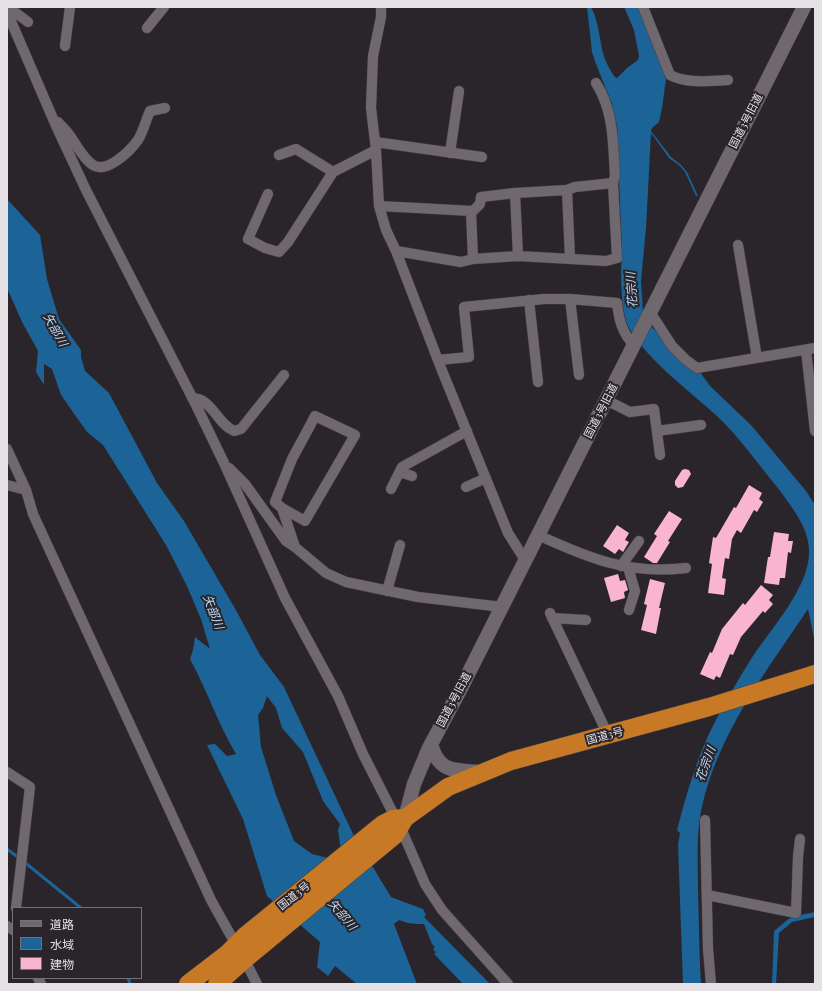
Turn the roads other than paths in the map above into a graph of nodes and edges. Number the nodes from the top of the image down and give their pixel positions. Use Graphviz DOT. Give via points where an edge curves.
graph roads {
  1 [pos="8,7"];
  2 [pos="70,7"];
  3 [pos="164,7"];
  4 [pos="381,7"];
  5 [pos="644,7"];
  6 [pos="804,7"];
  7 [pos="7,12"];
  8 [pos="28,22"];
  9 [pos="147,28"];
  10 [pos="65,46"];
  11 [pos="728,80"];
  12 [pos="596,83"];
  13 [pos="459,91"];
  14 [pos="165,108"];
  15 [pos="52,116"];
  16 [pos="376,146"];
  17 [pos="450,153"];
  18 [pos="279,155"];
  19 [pos="482,157"];
  20 [pos="333,172"];
  21 [pos="613,183"];
  22 [pos="567,190"];
  23 [pos="515,193"];
  24 [pos="268,194"];
  25 [pos="379,206"];
  26 [pos="471,211"];
  27 [pos="738,244"];
  28 [pos="396,251"];
  29 [pos="518,256"];
  30 [pos="473,259"];
  31 [pos="570,259"];
  32 [pos="570,299"];
  33 [pos="529,300"];
  34 [pos="650,314"];
  35 [pos="635,344"];
  36 [pos="811,349"];
  37 [pos="757,358"];
  38 [pos="438,360"];
  39 [pos="284,375"];
  40 [pos="578,375"];
  41 [pos="538,382"];
  42 [pos="192,398"];
  43 [pos="606,400"];
  44 [pos="701,425"];
  45 [pos="466,431"];
  46 [pos="657,431"];
  47 [pos="815,431"];
  48 [pos="7,449"];
  49 [pos="660,454"];
  50 [pos="224,463"];
  51 [pos="400,472"];
  52 [pos="412,476"];
  53 [pos="486,478"];
  54 [pos="7,485"];
  55 [pos="466,486"];
  56 [pos="391,489"];
  57 [pos="26,490"];
  58 [pos="282,508"];
  59 [pos="538,535"];
  60 [pos="639,541"];
  61 [pos="400,545"];
  62 [pos="295,547"];
  63 [pos="525,560"];
  64 [pos="625,567"];
  65 [pos="686,568"];
  66 [pos="387,591"];
  67 [pos="502,607"];
  68 [pos="629,610"];
  69 [pos="586,620"];
  70 [pos="815,674"];
  71 [pos="608,735"];
  72 [pos="431,744"];
  73 [pos="7,772"];
  74 [pos="484,772"];
  75 [pos="705,820"];
  76 [pos="396,824"];
  77 [pos="802,846"];
  78 [pos="707,895"];
  79 [pos="16,907"];
  80 [pos="245,948"];
  81 [pos="193,982"];
  82 [pos="217,984"];
  83 [pos="257,984"];
  84 [pos="508,984"];
  85 [pos="711,984"];
  1 -- 8 [label="street"];
  2 -- 10 [label="street"];
  3 -- 9 [label="street"];
  4 -- 16 [label="street" via="374,56 371,108"];
  5 -- 11 [label="street" via="670,75 703,81"];
  6 -- 34 [label="street, 国道3号旧道"];
  7 -- 15 [label="street"];
  12 -- 21 [label="street" via="610,114 615,176"];
  13 -- 17 [label="street"];
  14 -- 15 [label="street" via="150,111 139,139 126,154 102,167 93,166 87,160"];
  15 -- 42 [label="street" via="86,190"];
  16 -- 17 [label="street"];
  16 -- 20 [label="street"];
  16 -- 25 [label="street"];
  17 -- 19 [label="street"];
  18 -- 20 [label="street" via="296,149"];
  20 -- 24 [label="street" via="288,242 276,256 248,239"];
  21 -- 22 [label="street"];
  21 -- 31 [label="street" via="616,258 606,261"];
  22 -- 23 [label="street"];
  22 -- 31 [label="street"];
  23 -- 26 [label="street" via="481,197 480,204"];
  23 -- 29 [label="street"];
  25 -- 26 [label="street"];
  25 -- 28 [label="street"];
  26 -- 30 [label="street"];
  27 -- 37 [label="street"];
  28 -- 30 [label="street" via="461,262"];
  28 -- 38 [label="street"];
  29 -- 30 [label="street"];
  29 -- 31 [label="street"];
  32 -- 33 [label="street"];
  32 -- 35 [label="street" via="617,303 624,331"];
  32 -- 40 [label="street"];
  33 -- 38 [label="street" via="464,307 469,357"];
  33 -- 41 [label="street"];
  34 -- 35 [label="street, 国道3号旧道"];
  34 -- 37 [label="street" via="672,346 697,368"];
  35 -- 43 [label="street, 国道3号旧道"];
  36 -- 37 [label="street"];
  36 -- 47 [label="street"];
  38 -- 45 [label="street"];
  39 -- 42 [label="street" via="241,429 234,431 227,428 205,401"];
  42 -- 50 [label="street"];
  43 -- 46 [label="street" via="630,412 654,409"];
  43 -- 59 [label="street, 国道3号旧道"];
  44 -- 46 [label="street"];
  45 -- 51 [label="street" via="402,467"];
  45 -- 53 [label="street"];
  46 -- 49 [label="street"];
  48 -- 57 [label="street"];
  50 -- 62 [label="street" via="245,484 286,541"];
  50 -- 76 [label="street" via="285,598 338,696"];
  51 -- 52 [label="street"];
  51 -- 56 [label="street"];
  53 -- 55 [label="street"];
  53 -- 63 [label="street" via="508,533"];
  54 -- 57 [label="street"];
  57 -- 80 [label="street" via="33,514 211,900"];
  58 -- 58 [label="street" via="275,502 292,459 315,416 355,435 305,521"];
  58 -- 62 [label="street"];
  59 -- 63 [label="street, 国道3号旧道"];
  59 -- 64 [label="street" via="580,554"];
  60 -- 64 [label="street"];
  61 -- 66 [label="street"];
  62 -- 66 [label="street" via="326,572 346,582"];
  63 -- 67 [label="street, 国道3号旧道"];
  64 -- 65 [label="street"];
  64 -- 68 [label="street" via="635,591"];
  66 -- 67 [label="street"];
  67 -- 72 [label="street, 国道3号旧道"];
  69 -- 71 [label="street" via="551,616"];
  70 -- 71 [label="highway, 国道3号" via="755,694"];
  71 -- 74 [label="highway, 国道3号" via="512,761"];
  72 -- 74 [label="street" via="434,756 446,768"];
  72 -- 76 [label="street, 国道3号旧道"];
  73 -- 79 [label="street" via="30,787"];
  74 -- 76 [label="highway, 国道3号" via="448,787"];
  75 -- 78 [label="street"];
  76 -- 80 [label="highway, 国道3号"];
  76 -- 84 [label="street" via="425,884 442,910"];
  77 -- 78 [label="street" via="796,913"];
  78 -- 85 [label="street"];
  80 -- 81 [label="highway, 国道3号"];
  80 -- 82 [label="highway, 国道3号"];
  80 -- 83 [label="street"];
}
